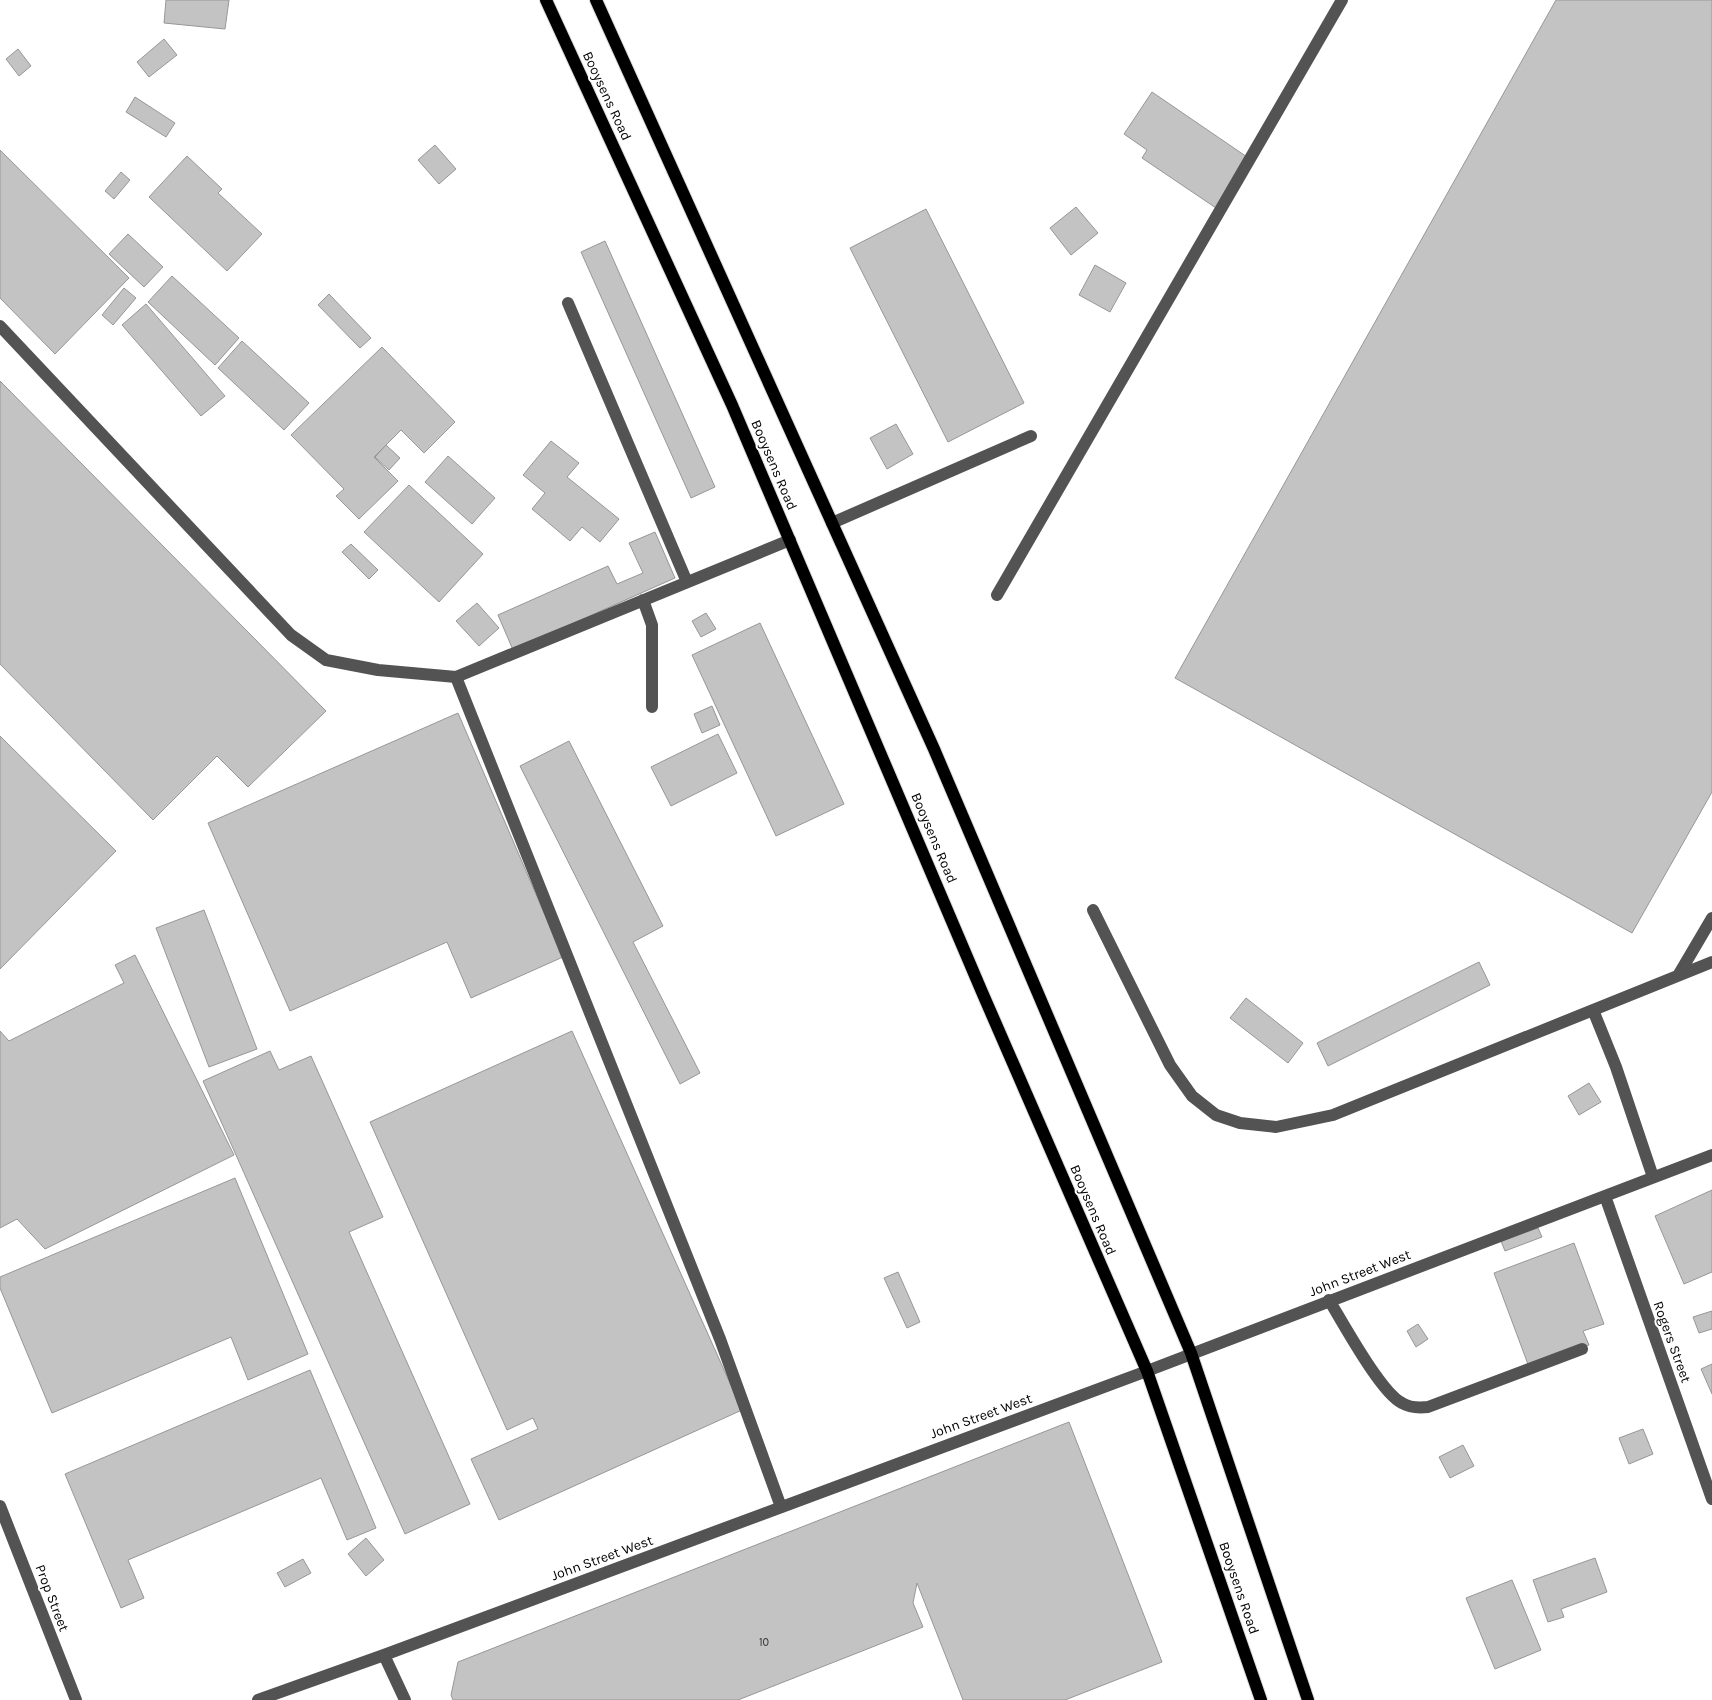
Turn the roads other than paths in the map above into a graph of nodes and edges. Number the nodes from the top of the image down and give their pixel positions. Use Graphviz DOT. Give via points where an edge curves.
graph roads {
  1 [pos="546,0"];
  2 [pos="596,0"];
  3 [pos="1342,0"];
  4 [pos="568,303"];
  5 [pos="0,326"];
  6 [pos="1031,436"];
  7 [pos="832,523"];
  8 [pos="790,540"];
  9 [pos="687,582"];
  10 [pos="996,595"];
  11 [pos="643,600"];
  12 [pos="456,677"];
  13 [pos="652,707"];
  14 [pos="1094,910"];
  15 [pos="1712,918"];
  16 [pos="1712,962"];
  17 [pos="1679,974"];
  18 [pos="1593,1010"];
  19 [pos="1712,1155"];
  20 [pos="1653,1177"];
  21 [pos="1605,1196"];
  22 [pos="1329,1300"];
  23 [pos="1582,1349"];
  24 [pos="1191,1353"];
  25 [pos="1147,1371"];
  26 [pos="1712,1499"];
  27 [pos="0,1506"];
  28 [pos="780,1507"];
  29 [pos="384,1655"];
  30 [pos="76,1700"];
  31 [pos="258,1700"];
  32 [pos="406,1700"];
  33 [pos="1261,1700"];
  34 [pos="1308,1700"];
  1 -- 8 [label="main road, Booysens Road" via="732,405"];
  2 -- 7 [label="main road, Booysens Road"];
  3 -- 10 [label="street"];
  4 -- 9 [label="street"];
  5 -- 12 [label="street" via="291,635 326,660 378,670"];
  6 -- 7 [label="street"];
  7 -- 24 [label="main road, Booysens Road" via="934,749"];
  8 -- 9 [label="street"];
  8 -- 25 [label="main road, Booysens Road"];
  9 -- 11 [label="street"];
  11 -- 12 [label="street"];
  11 -- 13 [label="street" via="652,626"];
  12 -- 28 [label="street" via="720,1339"];
  14 -- 18 [label="street" via="1170,1066 1192,1096 1216,1115 1240,1123 1276,1128 1333,1116"];
  15 -- 17 [label="street"];
  16 -- 17 [label="street"];
  17 -- 18 [label="street"];
  18 -- 20 [label="street"];
  19 -- 20 [label="street, John Street West"];
  20 -- 21 [label="street, John Street West"];
  21 -- 22 [label="street, John Street West"];
  21 -- 26 [label="street, Rogers Street"];
  22 -- 23 [label="street" via="1390,1394 1417,1408 1428,1407"];
  22 -- 24 [label="street, John Street West"];
  24 -- 25 [label="street, John Street West"];
  24 -- 34 [label="main road, Booysens Road"];
  25 -- 28 [label="street, John Street West"];
  25 -- 33 [label="main road, Booysens Road"];
  27 -- 30 [label="street, Prop Street"];
  28 -- 29 [label="street, John Street West"];
  29 -- 31 [label="street, John Street West"];
  29 -- 32 [label="street"];
}
